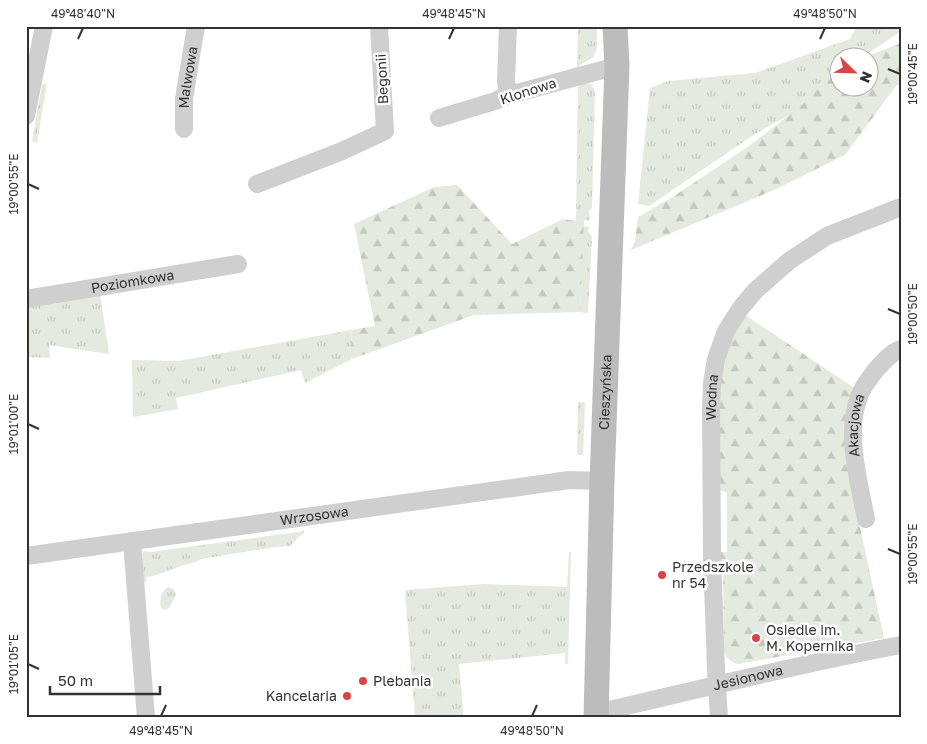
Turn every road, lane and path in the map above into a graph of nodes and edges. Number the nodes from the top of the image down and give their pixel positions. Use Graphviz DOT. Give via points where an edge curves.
graph roads {
  1 [pos="44,26"];
  2 [pos="196,26"];
  3 [pos="379,26"];
  4 [pos="508,26"];
  5 [pos="615,26"];
  6 [pos="622,26"];
  7 [pos="617,66"];
  8 [pos="512,93"];
  9 [pos="26,116"];
  10 [pos="439,118"];
  11 [pos="184,128"];
  12 [pos="257,184"];
  13 [pos="901,207"];
  14 [pos="238,264"];
  15 [pos="26,299"];
  16 [pos="901,349"];
  17 [pos="602,481"];
  18 [pos="866,519"];
  19 [pos="132,542"];
  20 [pos="26,556"];
  21 [pos="901,645"];
  22 [pos="717,686"];
  23 [pos="596,715"];
  24 [pos="146,718"];
  25 [pos="719,718"];
  1 -- 9 [label="street"];
  2 -- 11 [label="street, Malwowa" via="184,98"];
  3 -- 12 [label="street, Begonii" via="386,131"];
  4 -- 8 [label="street" via="506,81"];
  5 -- 7 [label="main road, Cieszyńska"];
  6 -- 7 [label="main road, Cieszyńska"];
  7 -- 8 [label="street, Klonowa"];
  7 -- 17 [label="main road, Cieszyńska"];
  8 -- 10 [label="street, Klonowa"];
  13 -- 22 [label="street, Wodna" via="827,236 789,260 755,291 726,331 716,359 711,409"];
  14 -- 15 [label="street, Poziomkowa"];
  16 -- 18 [label="street, Akacjowa" via="882,362 866,383 854,417 853,442"];
  17 -- 19 [label="street, Wrzosowa" via="569,480"];
  17 -- 23 [label="main road, Cieszyńska"];
  19 -- 20 [label="street, Wrzosowa"];
  19 -- 24 [label="street"];
  21 -- 22 [label="street, Jesionowa" via="802,664"];
  22 -- 23 [label="street, Jesionowa"];
  22 -- 25 [label="street, Wodna"];
}
